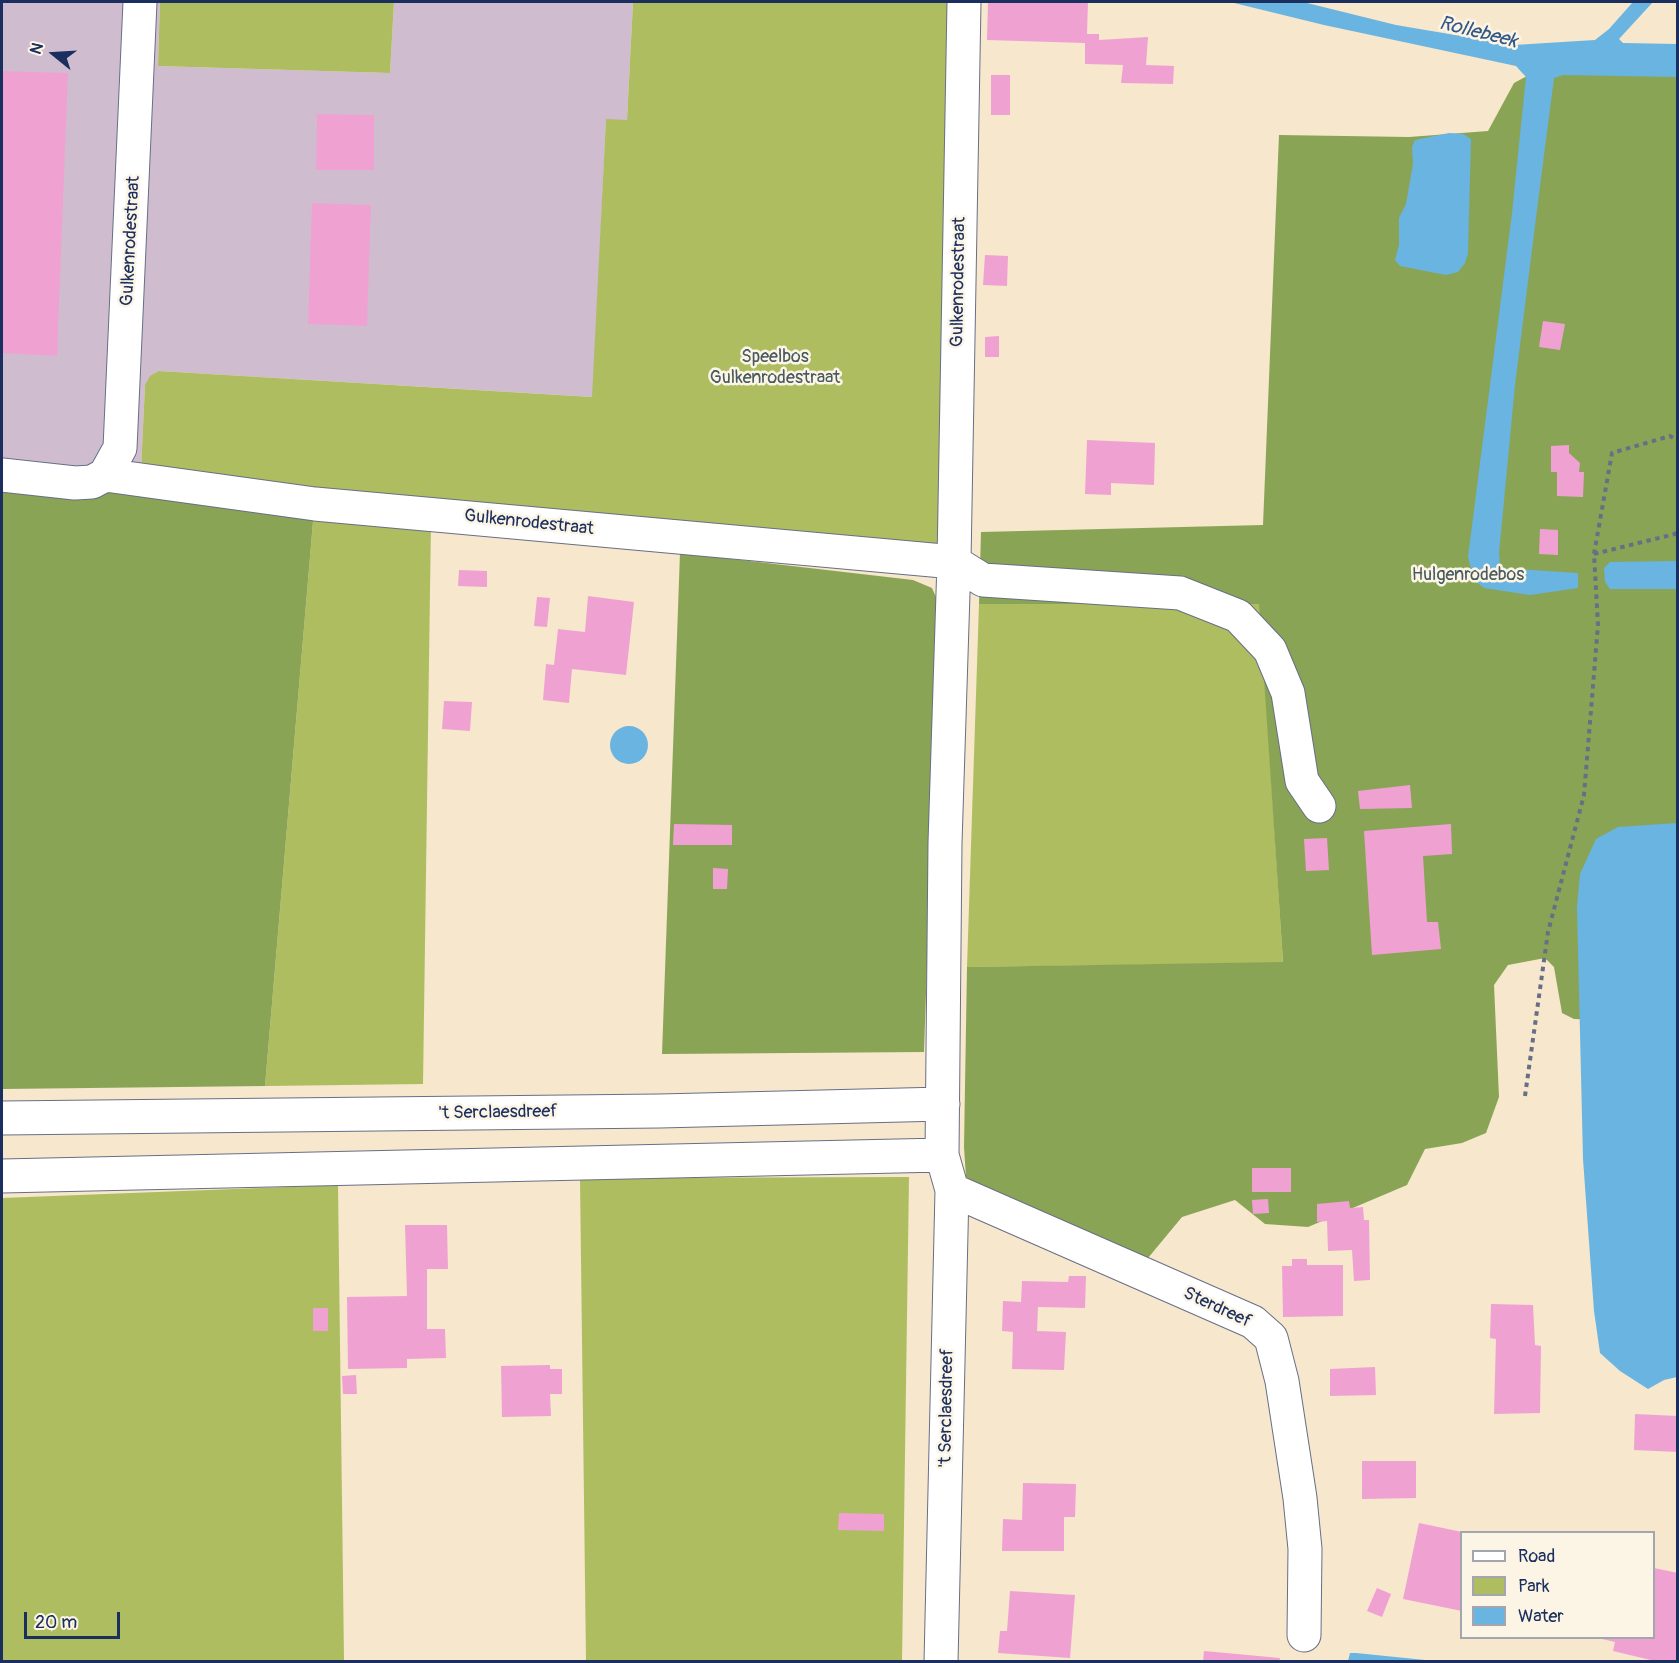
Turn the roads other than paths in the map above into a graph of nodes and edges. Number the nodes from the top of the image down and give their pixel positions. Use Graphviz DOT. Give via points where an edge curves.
graph roads {
  1 [pos="141,2"];
  2 [pos="964,2"];
  3 [pos="2,475"];
  4 [pos="105,475"];
  5 [pos="954,562"];
  6 [pos="1319,806"];
  7 [pos="944,1104"];
  8 [pos="2,1118"];
  9 [pos="942,1155"];
  10 [pos="2,1176"];
  11 [pos="952,1190"];
  12 [pos="1304,1635"];
  13 [pos="941,1662"];
  1 -- 4 [label="street, Gulkenrodestraat" via="120,448"];
  2 -- 5 [label="street, Gulkenrodestraat"];
  3 -- 4 [label="street, Gulkenrodestraat" via="75,483 92,482"];
  4 -- 5 [label="street, Gulkenrodestraat" via="315,504"];
  5 -- 6 [label="street, Gulkenrodestraat" via="983,580 1180,593 1238,616 1270,650 1287,693 1302,781"];
  5 -- 7 [label="street" via="945,843"];
  7 -- 8 [label="street, 't Serclaesdreef"];
  7 -- 9 [label="street, 't Serclaesdreef"];
  9 -- 10 [label="street"];
  9 -- 11 [label="street, 't Serclaesdreef"];
  11 -- 12 [label="street, Sterdreef" via="1253,1322 1271,1338 1282,1381 1300,1498 1305,1549"];
  11 -- 13 [label="street, 't Serclaesdreef"];
}
